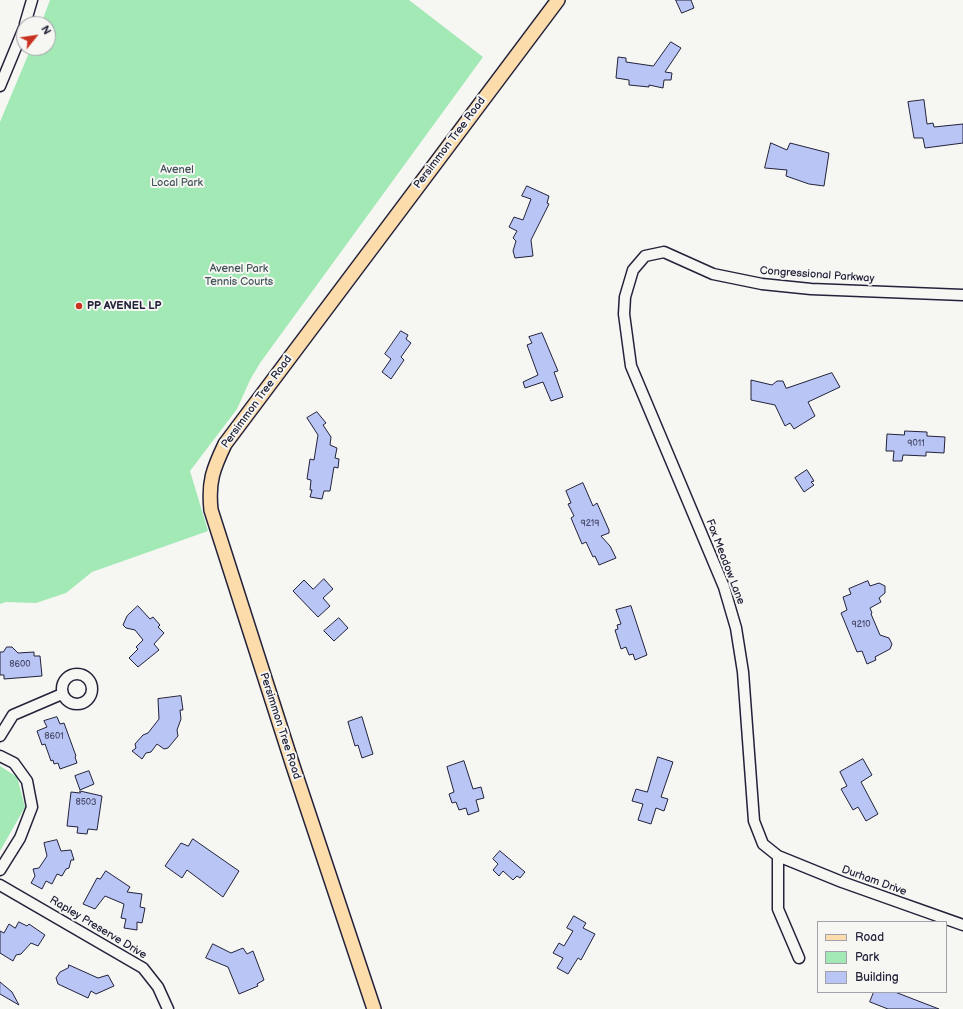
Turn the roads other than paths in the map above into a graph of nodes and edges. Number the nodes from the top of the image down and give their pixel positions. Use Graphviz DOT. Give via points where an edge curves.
graph roads {
  1 [pos="32,0"];
  2 [pos="558,0"];
  3 [pos="28,16"];
  4 [pos="16,47"];
  5 [pos="0,86"];
  6 [pos="633,270"];
  7 [pos="963,295"];
  8 [pos="62,694"];
  9 [pos="0,736"];
  10 [pos="0,756"];
  11 [pos="778,856"];
  12 [pos="0,870"];
  13 [pos="0,885"];
  14 [pos="963,925"];
  15 [pos="799,958"];
  16 [pos="168,1009"];
  17 [pos="374,1009"];
  1 -- 3 [label="street"];
  2 -- 17 [label="main road, Persimmon Tree Road" via="239,424 225,444 214,468 209,491 211,510"];
  4 -- 5 [label="street"];
  6 -- 7 [label="street, Congressional Parkway" via="645,256 664,252 713,274 762,284 811,289"];
  6 -- 11 [label="street, Fox Meadow Lane" via="625,297 624,314 632,366 724,588 736,628 743,672 754,821 763,844"];
  8 -- 9 [label="street" via="13,715"];
  10 -- 12 [label="street" via="14,763 27,781 32,807 20,838"];
  11 -- 14 [label="street, Durham Drive"];
  11 -- 15 [label="street" via="778,908"];
  13 -- 16 [label="street, Rapley Preserve Drive" via="143,968 158,987"];
}
